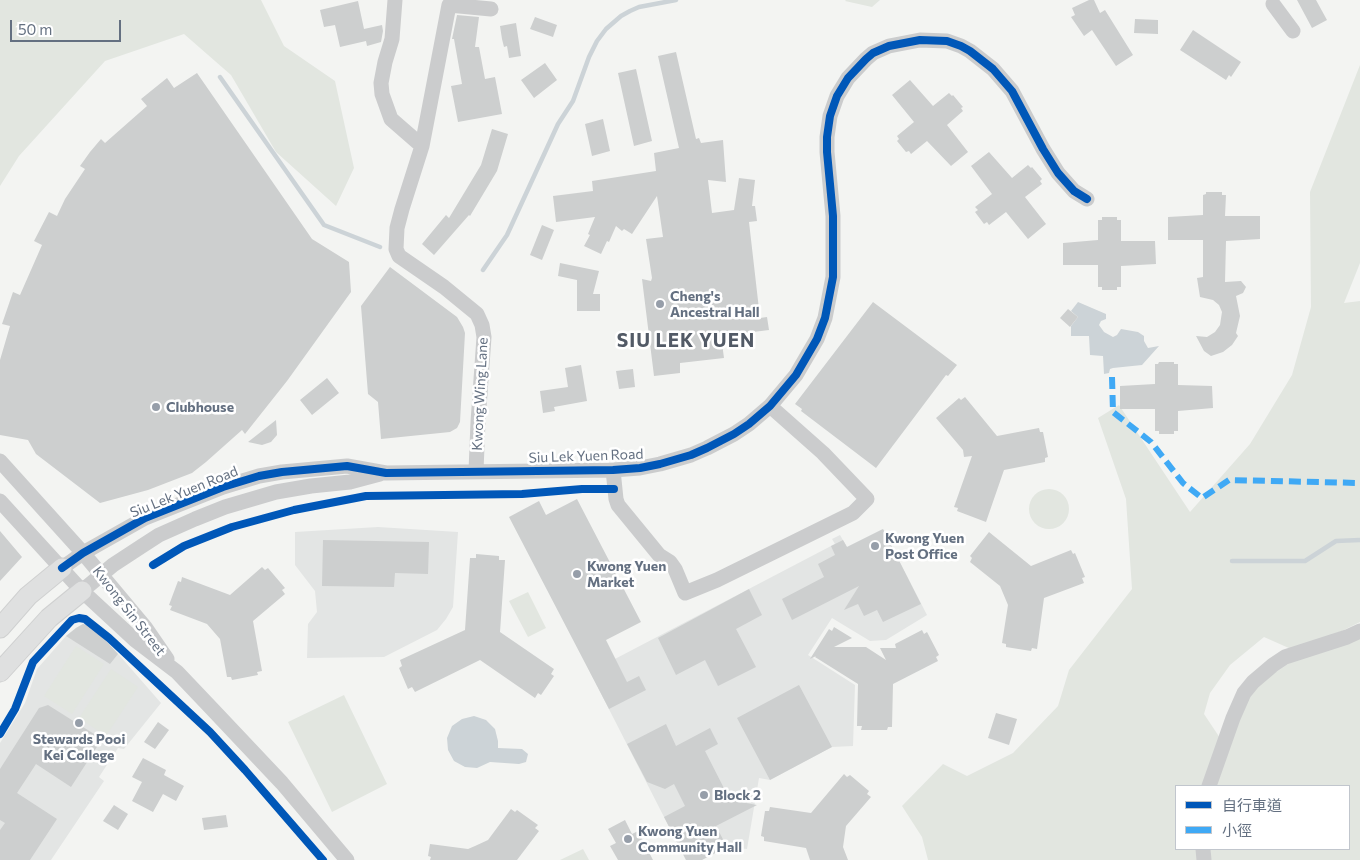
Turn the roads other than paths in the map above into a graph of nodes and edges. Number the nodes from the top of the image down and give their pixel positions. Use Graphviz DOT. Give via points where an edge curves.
graph roads {
  1 [pos="395,0"];
  2 [pos="1275,1"];
  3 [pos="491,9"];
  4 [pos="1293,31"];
  5 [pos="422,146"];
  6 [pos="1086,199"];
  7 [pos="770,406"];
  8 [pos="0,461"];
  9 [pos="613,470"];
  10 [pos="476,471"];
  11 [pos="386,473"];
  12 [pos="0,501"];
  13 [pos="83,553"];
  14 [pos="62,568"];
  15 [pos="100,575"];
  16 [pos="82,590"];
  17 [pos="0,628"];
  18 [pos="1360,631"];
  19 [pos="0,672"];
  20 [pos="176,672"];
  21 [pos="1209,785"];
  22 [pos="348,860"];
  1 -- 5 [label="street" via="392,40 384,62 382,94 391,119"];
  2 -- 4 [label="street"];
  3 -- 5 [label="street, Kwong Wing Lane" via="450,5"];
  5 -- 10 [label="street, Kwong Wing Lane" via="402,209 396,249 399,256 477,314 482,325"];
  6 -- 7 [label="street, Siu Lek Yuen Road" via="1058,173 1006,82 961,46 920,40 900,43 874,53 848,78 830,116 827,152 834,248 833,277 825,318 807,358"];
  7 -- 9 [label="street, Siu Lek Yuen Road" via="748,424 707,448 660,464"];
  7 -- 9 [label="street" via="823,453 867,499 853,513 685,593 670,562 659,555 618,504"];
  8 -- 13 [label="street, Kwong Sin Street"];
  9 -- 10 [label="street, Siu Lek Yuen Road"];
  10 -- 11 [label="street, Siu Lek Yuen Road"];
  11 -- 13 [label="street, Siu Lek Yuen Road" via="346,466 258,476 145,518"];
  11 -- 15 [label="street, Siu Lek Yuen Road" via="350,482 276,492 225,507 159,535"];
  12 -- 14 [label="street, Kwong Sin Street"];
  13 -- 14 [label="street, Siu Lek Yuen Road"];
  13 -- 15 [label="street, Kwong Sin Street"];
  14 -- 16 [label="street, Kwong Sin Street"];
  14 -- 17 [label="main road, Siu Lek Yuen Road" via="28,596"];
  15 -- 16 [label="street, Siu Lek Yuen Road"];
  15 -- 20 [label="street, Kwong Sin Street" via="145,627"];
  16 -- 19 [label="main road, Siu Lek Yuen Road" via="49,618"];
  16 -- 20 [label="street, Kwong Sin Street" via="129,635"];
  18 -- 21 [label="street" via="1285,657 1252,682 1233,718"];
  20 -- 22 [label="street, Kwong Sin Street" via="282,783"];
}
